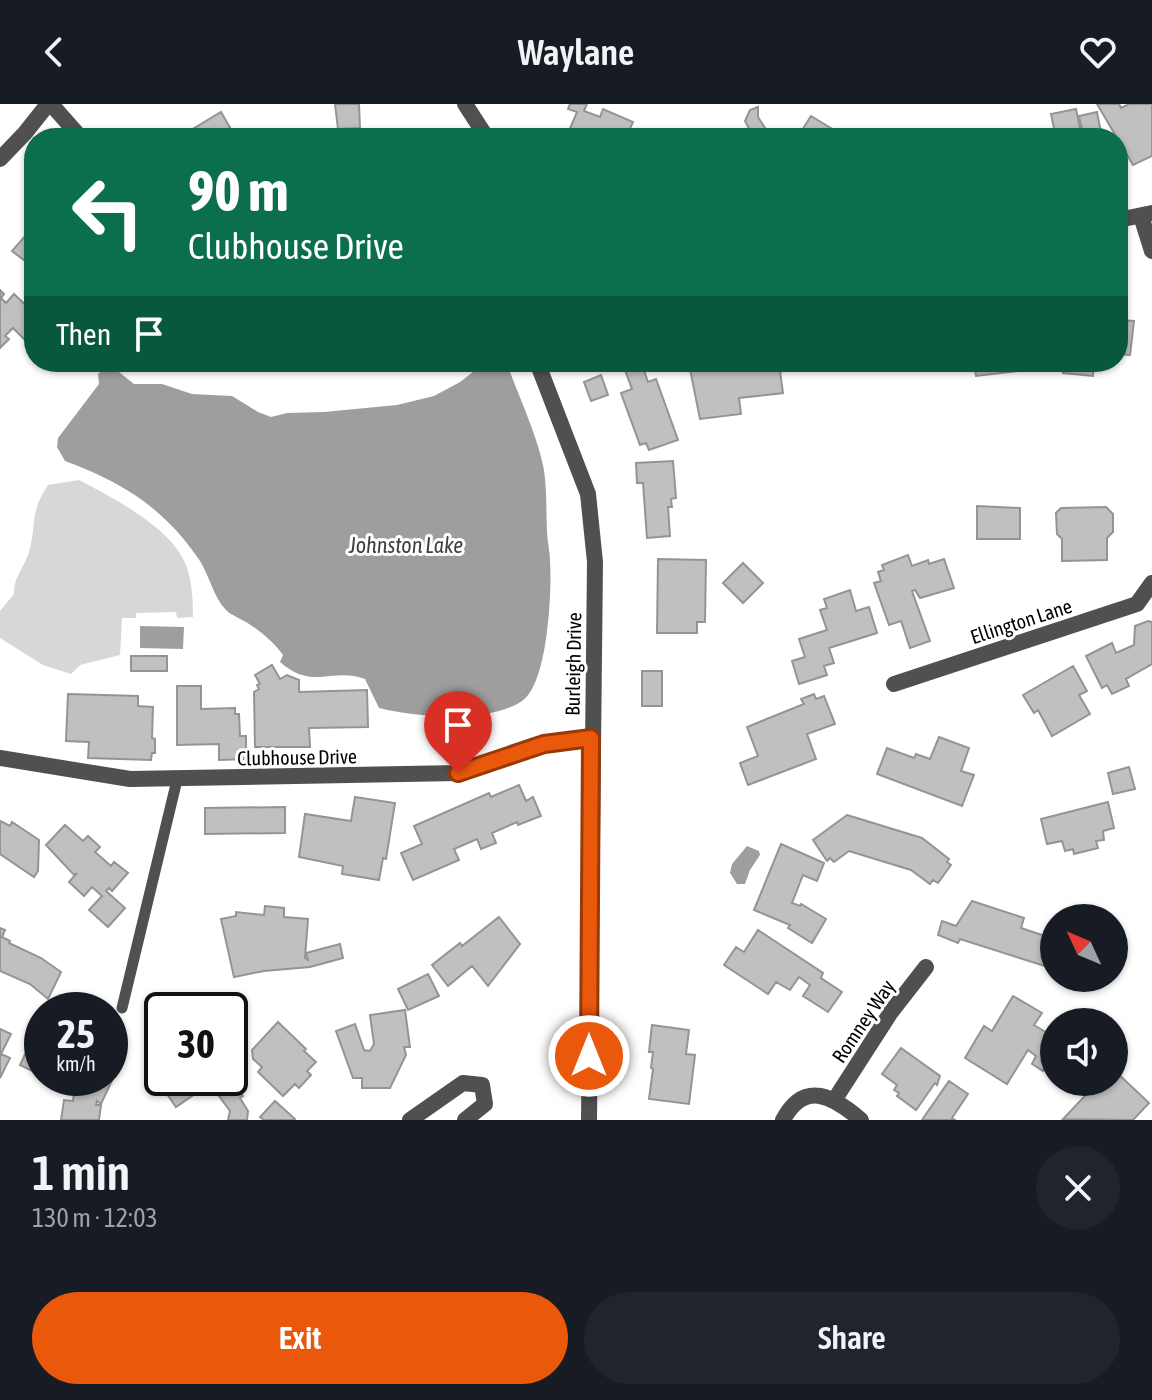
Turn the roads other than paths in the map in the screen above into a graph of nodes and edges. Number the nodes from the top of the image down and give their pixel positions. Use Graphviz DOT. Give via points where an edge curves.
graph roads {
  1 [pos="50,104"];
  2 [pos="465,104"];
  3 [pos="29,128"];
  4 [pos="72,128"];
  5 [pos="481,128"];
  6 [pos="24,134"];
  7 [pos="0,159"];
  8 [pos="1147,215"];
  9 [pos="1152,251"];
  10 [pos="541,372"];
  11 [pos="1152,583"];
  12 [pos="894,684"];
  13 [pos="591,738"];
  14 [pos="0,758"];
  15 [pos="177,780"];
  16 [pos="926,967"];
  17 [pos="126,992"];
  18 [pos="835,1099"];
  19 [pos="410,1120"];
  20 [pos="465,1120"];
  21 [pos="589,1120"];
  22 [pos="783,1120"];
  23 [pos="861,1120"];
  1 -- 3 [label="street"];
  1 -- 4 [label="street"];
  2 -- 5 [label="street"];
  6 -- 7 [label="street"];
  8 -- 9 [label="street"];
  10 -- 13 [label="street, Burleigh Drive" via="588,494 595,562"];
  11 -- 12 [label="street, Ellington Lane" via="1137,604"];
  13 -- 15 [label="street, Clubhouse Drive" via="544,744 458,773"];
  13 -- 21 [label="street, Burleigh Drive"];
  14 -- 15 [label="street, Clubhouse Drive" via="130,779"];
  15 -- 17 [label="lane"];
  16 -- 18 [label="street, Romney Way"];
  18 -- 22 [label="street" via="817,1094 802,1099"];
  18 -- 23 [label="street"];
  19 -- 20 [label="street" via="463,1083 482,1085 485,1104"];
}
